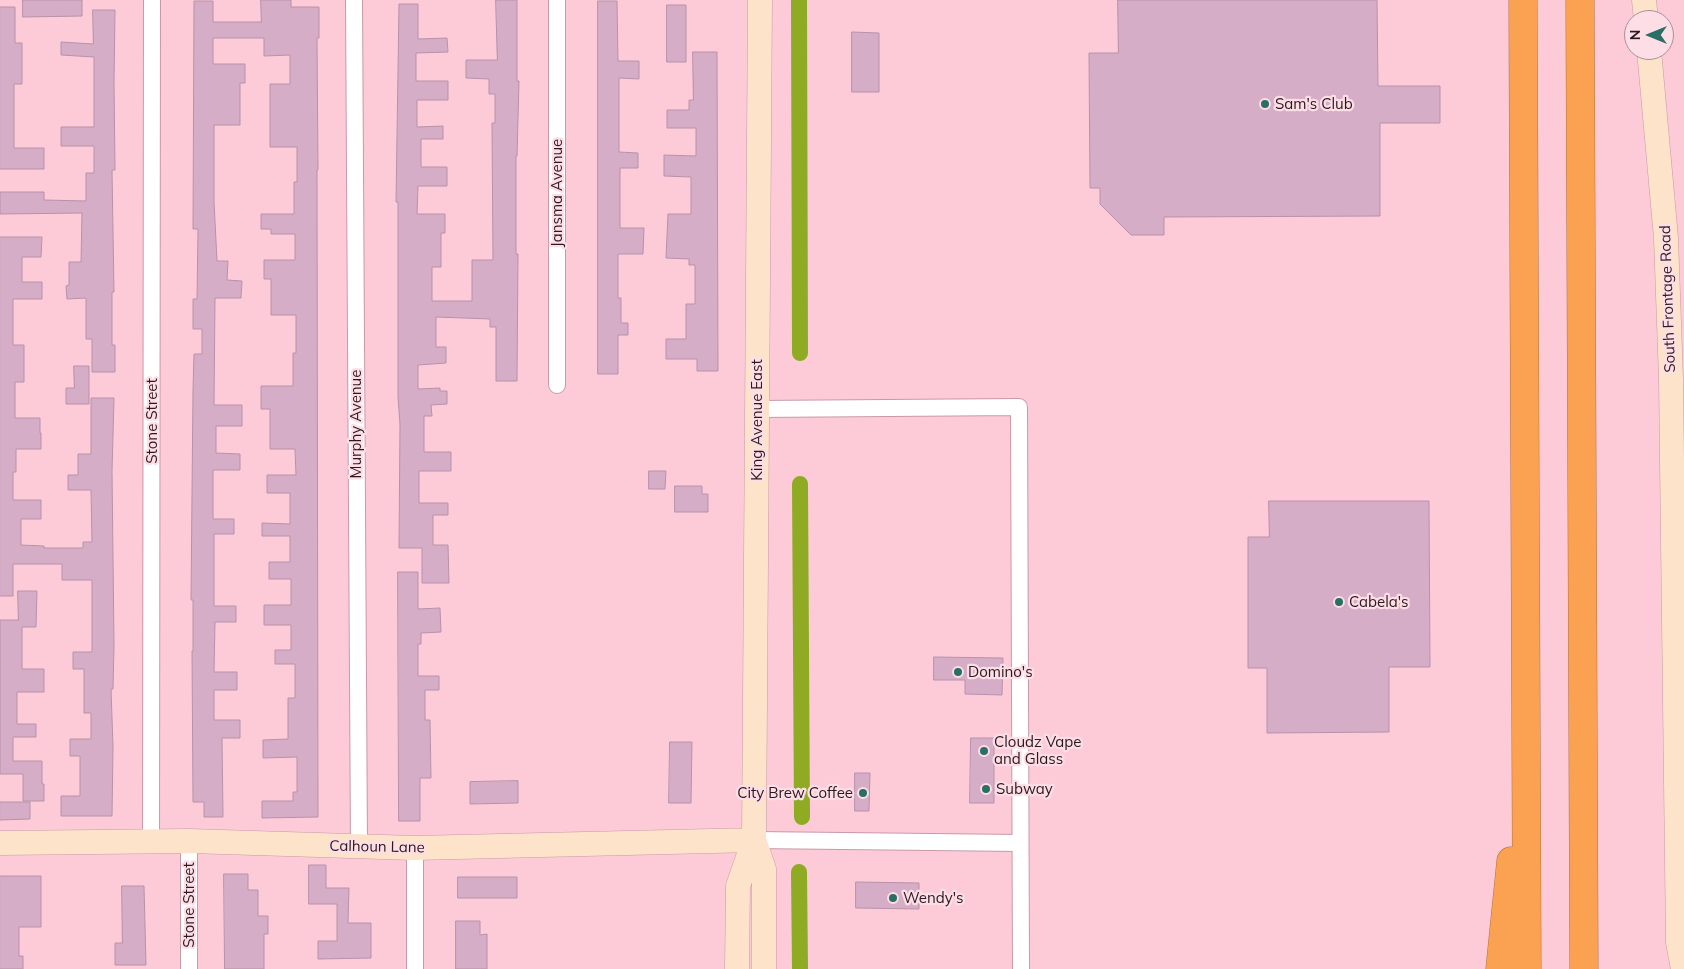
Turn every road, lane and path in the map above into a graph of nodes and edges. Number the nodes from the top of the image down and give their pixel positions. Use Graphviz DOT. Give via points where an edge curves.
graph roads {
  1 [pos="152,0"];
  2 [pos="354,0"];
  3 [pos="557,0"];
  4 [pos="760,0"];
  5 [pos="1523,0"];
  6 [pos="1580,0"];
  7 [pos="1650,60"];
  8 [pos="557,386"];
  9 [pos="757,409"];
  10 [pos="1526,715"];
  11 [pos="1583,726"];
  12 [pos="754,840"];
  13 [pos="189,841"];
  14 [pos="152,842"];
  15 [pos="0,843"];
  16 [pos="1020,843"];
  17 [pos="359,847"];
  18 [pos="415,848"];
  19 [pos="189,969"];
  20 [pos="415,969"];
  21 [pos="737,969"];
  22 [pos="764,969"];
  23 [pos="1020,969"];
  24 [pos="1500,969"];
  25 [pos="1527,969"];
  26 [pos="1584,969"];
  27 [pos="1602,969"];
  28 [pos="1683,969"];
  1 -- 14 [label="street, Stone Street"];
  2 -- 17 [label="street, Murphy Avenue"];
  3 -- 8 [label="street, Jansma Avenue"];
  4 -- 9 [label="main road, King Avenue East"];
  5 -- 10 [label="highway"];
  6 -- 11 [label="highway"];
  7 -- 28 [label="main road, South Frontage Road" via="1666,238 1671,379 1678,942"];
  9 -- 12 [label="main road, King Avenue East"];
  9 -- 16 [label="street" via="1019,408"];
  10 -- 24 [label="highway"];
  10 -- 25 [label="highway"];
  11 -- 26 [label="highway"];
  11 -- 27 [label="highway"];
  12 -- 16 [label="street"];
  12 -- 18 [label="main road, Calhoun Lane"];
  12 -- 21 [label="main road, King Avenue East" via="738,886"];
  12 -- 22 [label="main road, King Avenue East" via="764,869"];
  13 -- 14 [label="main road, Calhoun Lane"];
  13 -- 17 [label="main road, Calhoun Lane"];
  13 -- 19 [label="street, Stone Street"];
  14 -- 15 [label="main road, Calhoun Lane"];
  16 -- 23 [label="street"];
  17 -- 18 [label="main road, Calhoun Lane"];
  18 -- 20 [label="street"];
}
